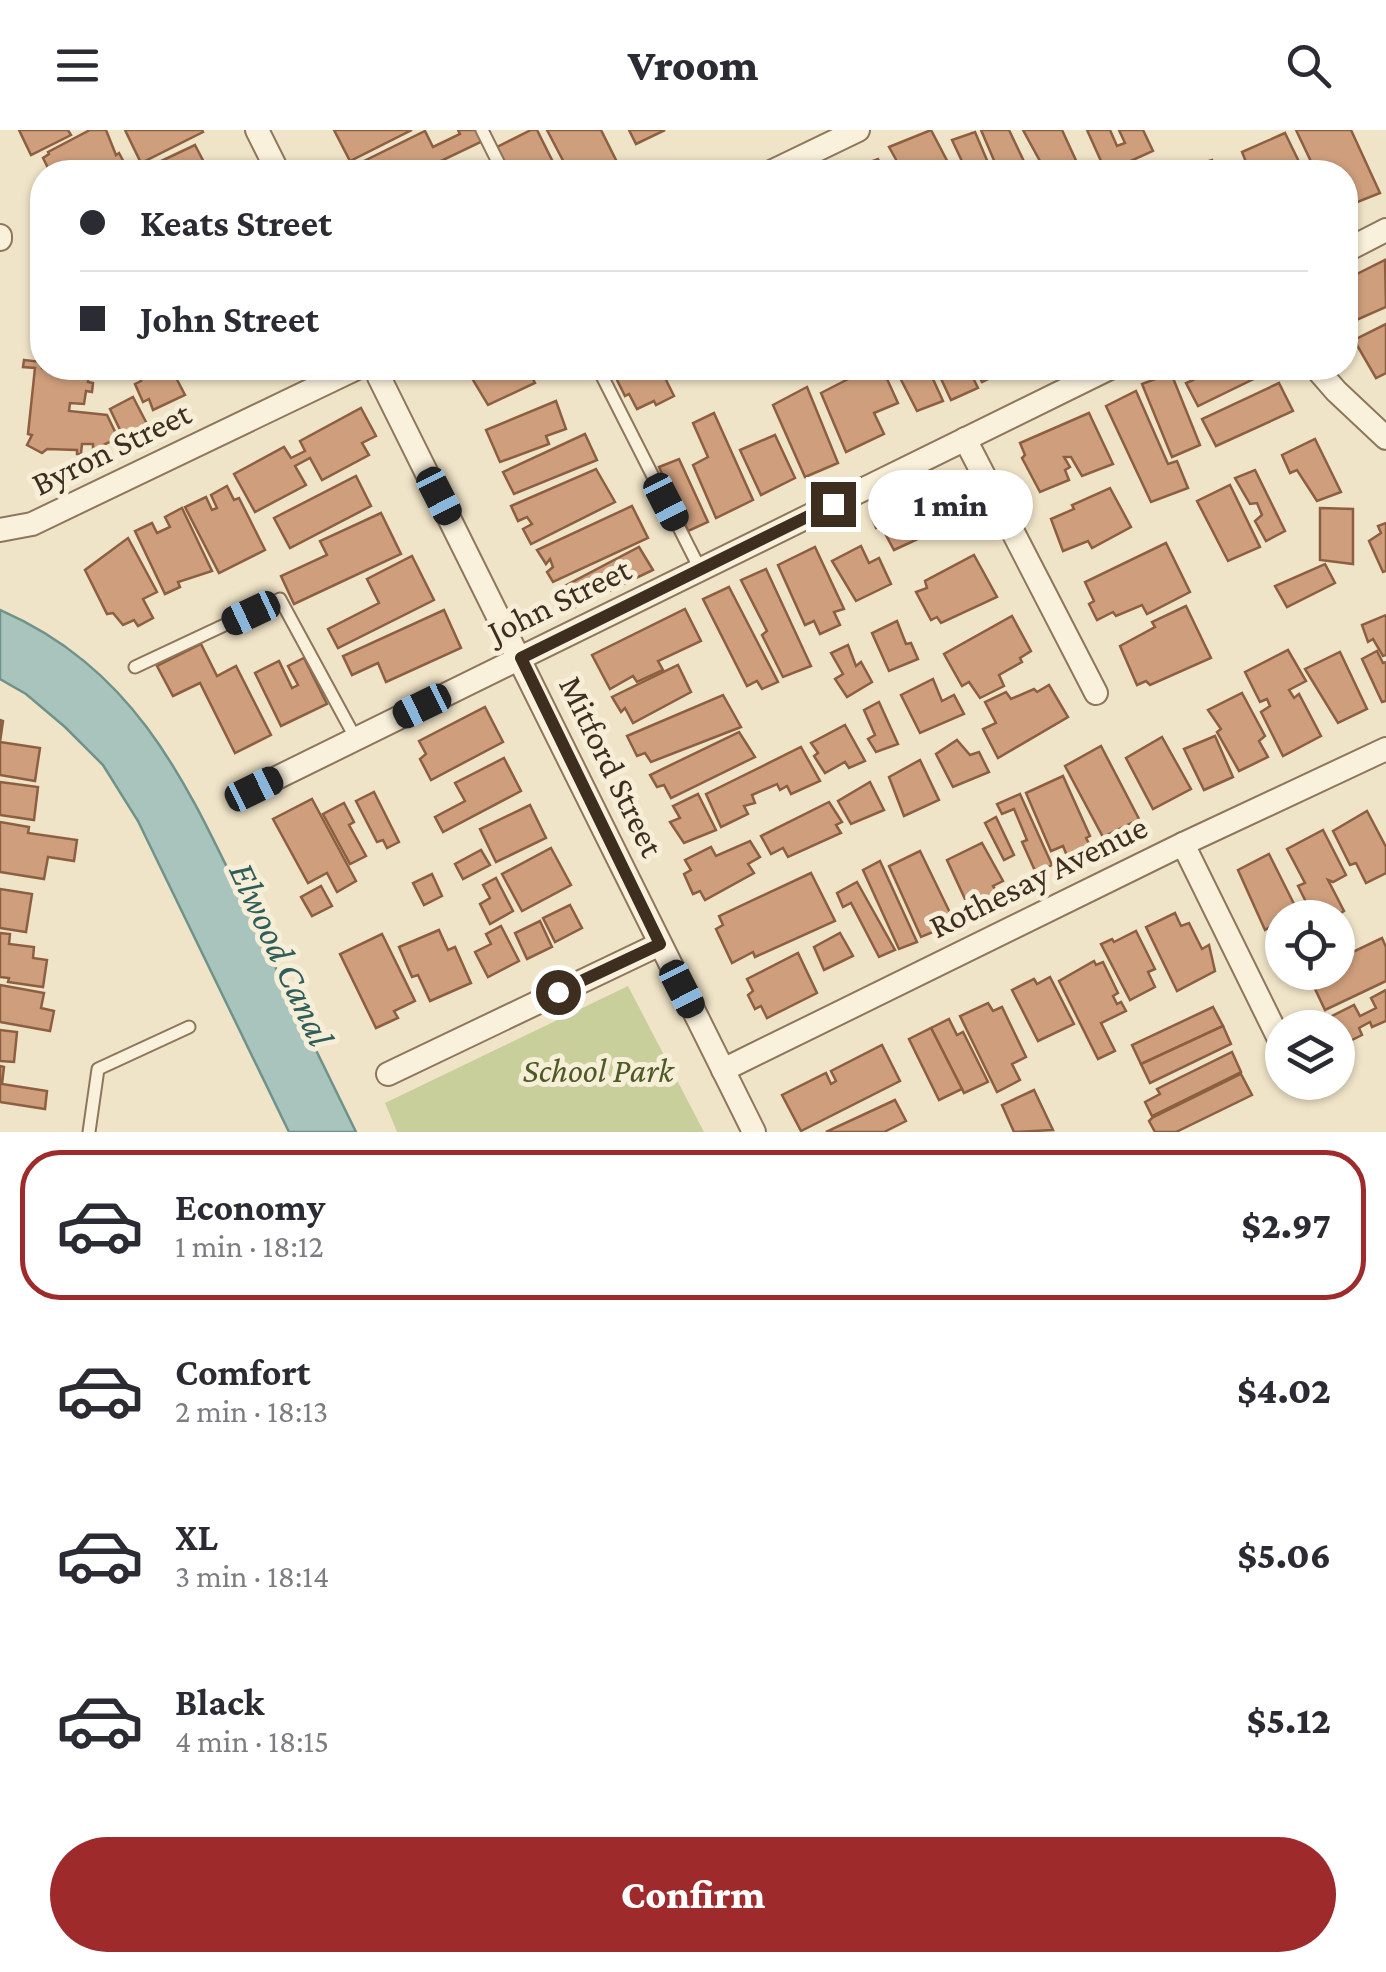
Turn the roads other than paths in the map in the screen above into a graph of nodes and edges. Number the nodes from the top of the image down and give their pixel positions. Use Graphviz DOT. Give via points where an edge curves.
graph roads {
  1 [pos="257,130"];
  2 [pos="482,130"];
  3 [pos="858,130"];
  4 [pos="272,160"];
  5 [pos="496,160"];
  6 [pos="796,160"];
  7 [pos="1386,230"];
  8 [pos="1358,244"];
  9 [pos="349,380"];
  10 [pos="376,380"];
  11 [pos="604,380"];
  12 [pos="1085,380"];
  13 [pos="1326,380"];
  14 [pos="965,438"];
  15 [pos="1386,438"];
  16 [pos="0,530"];
  17 [pos="700,569"];
  18 [pos="521,658"];
  19 [pos="134,667"];
  20 [pos="1096,693"];
  21 [pos="356,739"];
  22 [pos="1386,748"];
  23 [pos="254,789"];
  24 [pos="1184,844"];
  25 [pos="660,944"];
  26 [pos="1265,1010"];
  27 [pos="189,1027"];
  28 [pos="723,1070"];
  29 [pos="388,1074"];
  30 [pos="88,1132"];
  31 [pos="754,1132"];
  1 -- 4 [label="street"];
  2 -- 5 [label="lane"];
  3 -- 6 [label="street"];
  7 -- 8 [label="street"];
  9 -- 16 [label="street, Byron Street" via="32,524"];
  10 -- 18 [label="street, Mitford Street"];
  11 -- 17 [label="lane"];
  12 -- 14 [label="street, John Street"];
  13 -- 15 [label="street"];
  14 -- 17 [label="street, John Street"];
  14 -- 20 [label="street"];
  17 -- 18 [label="street, John Street"];
  18 -- 21 [label="street, John Street"];
  18 -- 25 [label="street, Mitford Street"];
  19 -- 21 [label="lane" via="280,599"];
  21 -- 23 [label="street, John Street"];
  22 -- 24 [label="street, Rothesay Avenue"];
  24 -- 26 [label="street"];
  24 -- 28 [label="street, Rothesay Avenue"];
  25 -- 28 [label="street, Mitford Street"];
  25 -- 29 [label="street"];
  27 -- 30 [label="lane" via="98,1070"];
  28 -- 31 [label="street, Mitford Street"];
}
